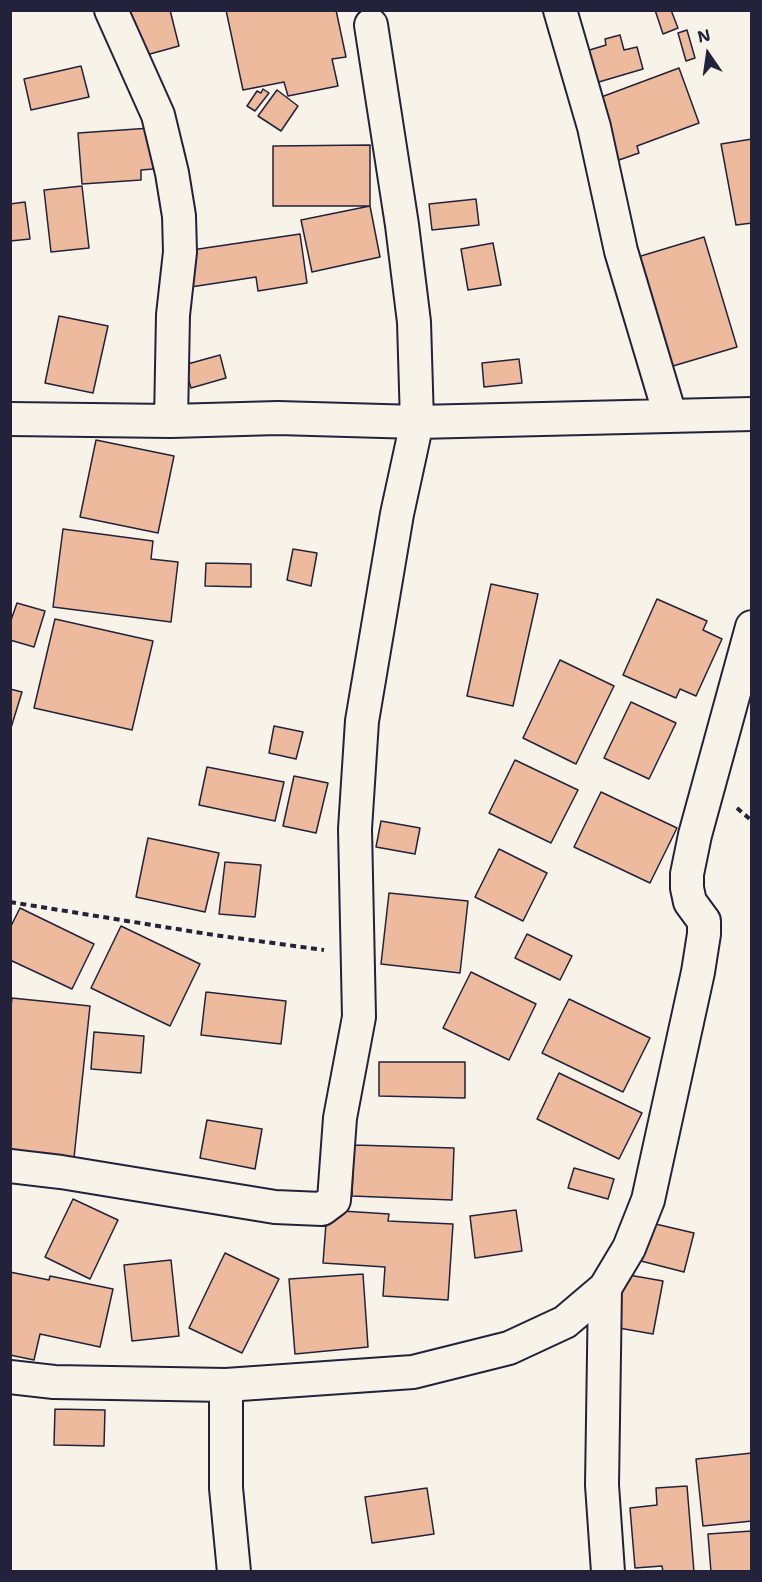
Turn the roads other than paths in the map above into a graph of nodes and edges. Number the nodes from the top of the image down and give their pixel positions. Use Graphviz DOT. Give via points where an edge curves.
graph roads {
  1 [pos="111,10"];
  2 [pos="560,10"];
  3 [pos="370,25"];
  4 [pos="752,414"];
  5 [pos="670,415"];
  6 [pos="171,421"];
  7 [pos="417,422"];
  8 [pos="12,425"];
  9 [pos="752,627"];
  10 [pos="10,1166"];
  11 [pos="605,1288"];
  12 [pos="10,1377"];
  13 [pos="226,1385"];
  14 [pos="234,1572"];
  15 [pos="608,1572"];
  1 -- 6 [label="street" via="158,114 172,173 180,252 173,315"];
  2 -- 5 [label="street" via="594,127 621,251"];
  3 -- 7 [label="street" via="414,322"];
  4 -- 5 [label="street"];
  5 -- 7 [label="street"];
  6 -- 7 [label="street" via="278,418"];
  6 -- 8 [label="street"];
  7 -- 10 [label="street" via="397,514 362,721 355,829 359,1017 340,1118 334,1200 322,1209 275,1207"];
  9 -- 11 [label="street" via="687,874 690,902 704,921 704,934 648,1200 628,1248"];
  11 -- 13 [label="street" via="566,1322 509,1348 413,1372"];
  11 -- 15 [label="street" via="602,1475"];
  12 -- 13 [label="street" via="54,1382"];
  13 -- 14 [label="street" via="226,1488"];
}
